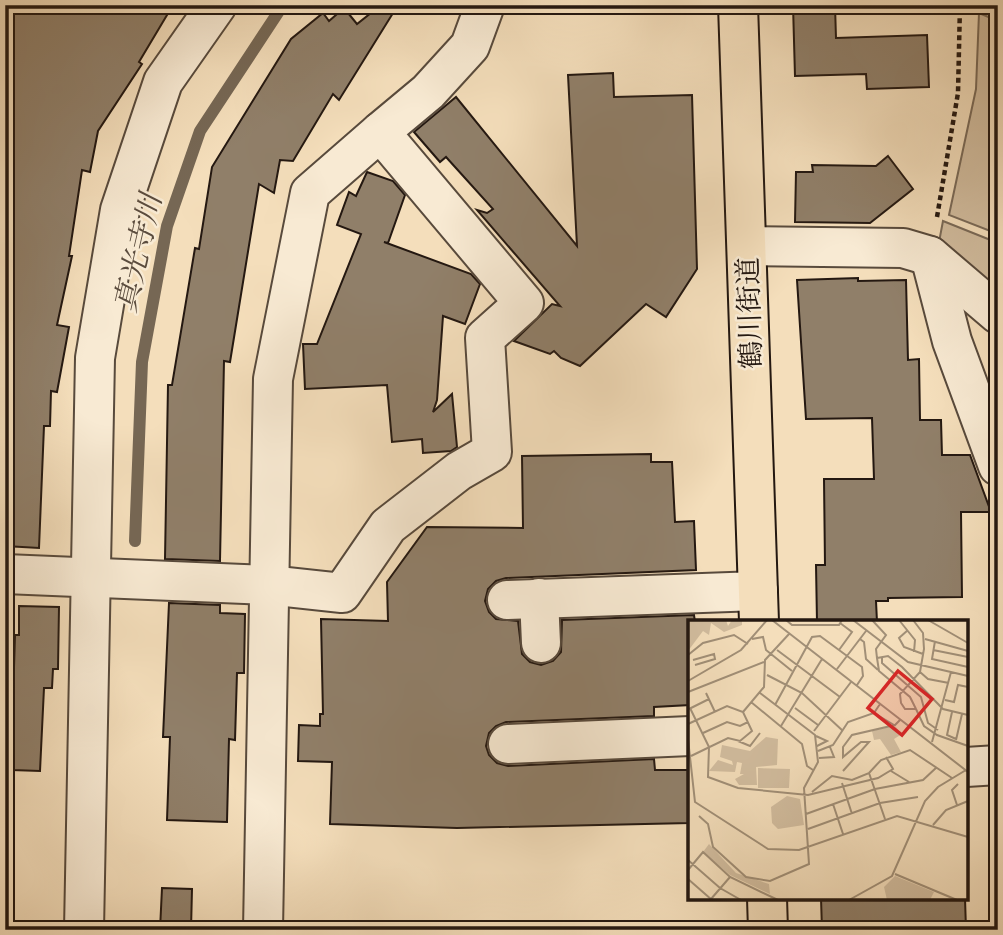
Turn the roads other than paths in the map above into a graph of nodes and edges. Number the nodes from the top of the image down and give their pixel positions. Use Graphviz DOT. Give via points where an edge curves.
graph roads {
  1 [pos="217,5"];
  2 [pos="485,5"];
  3 [pos="738,5"];
  4 [pos="380,132"];
  5 [pos="747,246"];
  6 [pos="930,256"];
  7 [pos="998,314"];
  8 [pos="998,466"];
  9 [pos="5,574"];
  10 [pos="92,578"];
  11 [pos="268,585"];
  12 [pos="759,606"];
  13 [pos="541,643"];
  14 [pos="688,736"];
  15 [pos="508,744"];
  16 [pos="998,765"];
  17 [pos="968,767"];
  18 [pos="767,900"];
  19 [pos="83,930"];
  20 [pos="263,930"];
  21 [pos="768,930"];
  1 -- 10 [label="street" via="163,82 120,210 95,358"];
  2 -- 4 [label="street" via="470,46 428,92"];
  3 -- 5 [label="main road, 鶴川街道"];
  4 -- 11 [label="street" via="310,193 273,379"];
  4 -- 11 [label="street" via="524,303 485,338 492,452 459,471 388,526 342,593"];
  5 -- 6 [label="street" via="904,248"];
  5 -- 12 [label="main road, 鶴川街道"];
  6 -- 7 [label="street"];
  6 -- 8 [label="street" via="952,341"];
  9 -- 10 [label="street"];
  10 -- 11 [label="street"];
  10 -- 19 [label="street"];
  11 -- 20 [label="street"];
  12 -- 13 [label="street" via="523,599"];
  14 -- 15 [label="street"];
  16 -- 17 [label="street"];
  18 -- 21 [label="main road"];
}
